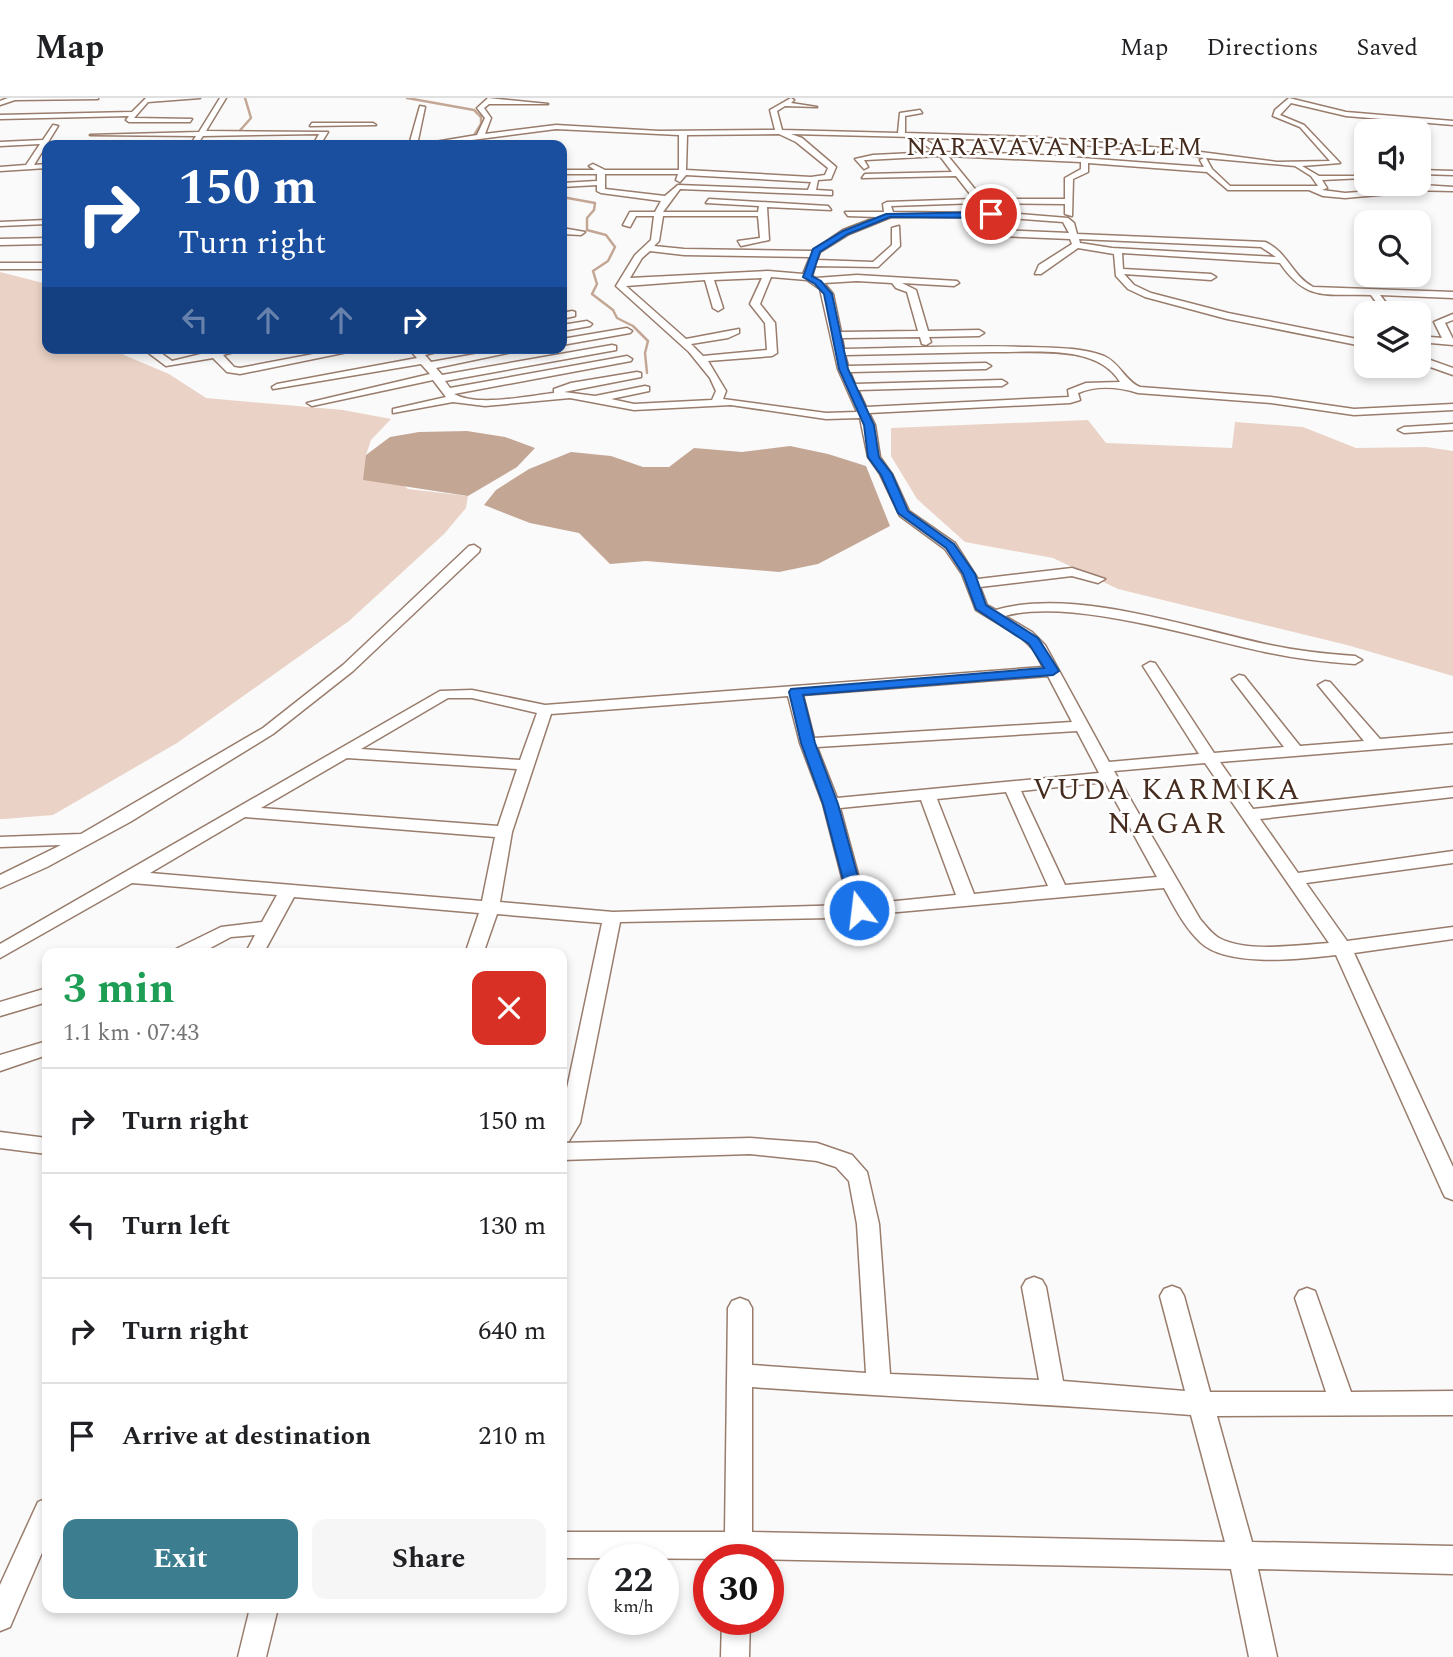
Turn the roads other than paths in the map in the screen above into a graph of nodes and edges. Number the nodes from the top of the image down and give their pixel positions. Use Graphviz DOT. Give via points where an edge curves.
graph roads {
  1 [pos="95,98"];
  2 [pos="186,98"];
  3 [pos="197,98"];
  4 [pos="223,98"];
  5 [pos="1291,99"];
  6 [pos="46,100"];
  7 [pos="490,100"];
  8 [pos="791,100"];
  9 [pos="0,103"];
  10 [pos="545,104"];
  11 [pos="783,104"];
  12 [pos="422,107"];
  13 [pos="814,107"];
  14 [pos="920,112"];
  15 [pos="133,115"];
  16 [pos="0,117"];
  17 [pos="30,117"];
  18 [pos="211,120"];
  19 [pos="170,121"];
  20 [pos="104,123"];
  21 [pos="886,123"];
  22 [pos="900,123"];
  23 [pos="1453,123"];
  24 [pos="373,125"];
  25 [pos="55,126"];
  26 [pos="46,127"];
  27 [pos="248,131"];
  28 [pos="203,132"];
  29 [pos="779,132"];
  30 [pos="683,133"];
  31 [pos="139,134"];
  32 [pos="901,134"];
  33 [pos="94,135"];
  34 [pos="915,135"];
  35 [pos="476,138"];
  36 [pos="45,140"];
  37 [pos="90,140"];
  38 [pos="134,140"];
  39 [pos="197,140"];
  40 [pos="320,140"];
  41 [pos="413,140"];
  42 [pos="469,140"];
  43 [pos="2,141"];
  44 [pos="42,142"];
  45 [pos="999,142"];
  46 [pos="1067,142"];
  47 [pos="42,145"];
  48 [pos="929,145"];
  49 [pos="888,146"];
  50 [pos="1131,147"];
  51 [pos="1051,148"];
  52 [pos="941,153"];
  53 [pos="897,156"];
  54 [pos="1071,158"];
  55 [pos="1204,159"];
  56 [pos="1084,160"];
  57 [pos="1132,161"];
  58 [pos="567,164"];
  59 [pos="1288,165"];
  60 [pos="42,166"];
  61 [pos="29,167"];
  62 [pos="864,167"];
  63 [pos="0,169"];
  64 [pos="601,170"];
  65 [pos="1209,170"];
  66 [pos="567,172"];
  67 [pos="683,172"];
  68 [pos="1431,172"];
  69 [pos="1453,173"];
  70 [pos="957,174"];
  71 [pos="911,175"];
  72 [pos="769,176"];
  73 [pos="865,176"];
  74 [pos="1318,177"];
  75 [pos="1354,178"];
  76 [pos="811,179"];
  77 [pos="600,183"];
  78 [pos="917,184"];
  79 [pos="567,185"];
  80 [pos="626,185"];
  81 [pos="639,186"];
  82 [pos="665,187"];
  83 [pos="678,187"];
  84 [pos="1431,188"];
  85 [pos="1453,189"];
  86 [pos="763,190"];
  87 [pos="1313,190"];
  88 [pos="811,192"];
  89 [pos="829,192"];
  90 [pos="924,194"];
  91 [pos="1354,195"];
  92 [pos="666,199"];
  93 [pos="709,201"];
  94 [pos="978,201"];
  95 [pos="1068,202"];
  96 [pos="931,203"];
  97 [pos="762,208"];
  98 [pos="828,208"];
  99 [pos="658,213"];
  100 [pos="848,214"];
  101 [pos="889,215"];
  102 [pos="939,216"];
  103 [pos="994,216"];
  104 [pos="1068,221"];
  105 [pos="42,222"];
  106 [pos="0,224"];
  107 [pos="627,225"];
  108 [pos="861,226"];
  109 [pos="941,227"];
  110 [pos="897,228"];
  111 [pos="42,230"];
  112 [pos="0,231"];
  113 [pos="567,231"];
  114 [pos="580,232"];
  115 [pos="973,232"];
  116 [pos="1074,240"];
  117 [pos="42,241"];
  118 [pos="0,242"];
  119 [pos="650,245"];
  120 [pos="1115,250"];
  121 [pos="1197,254"];
  122 [pos="813,259"];
  123 [pos="1282,260"];
  124 [pos="42,266"];
  125 [pos="0,267"];
  126 [pos="1118,271"];
  127 [pos="1038,272"];
  128 [pos="768,274"];
  129 [pos="708,277"];
  130 [pos="1212,277"];
  131 [pos="811,279"];
  132 [pos="623,281"];
  133 [pos="897,281"];
  134 [pos="954,283"];
  135 [pos="1217,286"];
  136 [pos="1374,293"];
  137 [pos="1415,293"];
  138 [pos="1453,295"];
  139 [pos="1380,301"];
  140 [pos="1421,301"];
  141 [pos="718,308"];
  142 [pos="1431,312"];
  143 [pos="1453,317"];
  144 [pos="1439,321"];
  145 [pos="587,324"];
  146 [pos="567,327"];
  147 [pos="627,331"];
  148 [pos="736,331"];
  149 [pos="979,333"];
  150 [pos="835,334"];
  151 [pos="922,334"];
  152 [pos="1354,336"];
  153 [pos="1332,337"];
  154 [pos="1431,340"];
  155 [pos="567,341"];
  156 [pos="1354,341"];
  157 [pos="683,342"];
  158 [pos="1451,342"];
  159 [pos="612,348"];
  160 [pos="929,350"];
  161 [pos="839,352"];
  162 [pos="153,354"];
  163 [pos="177,354"];
  164 [pos="203,354"];
  165 [pos="215,354"];
  166 [pos="330,354"];
  167 [pos="456,354"];
  168 [pos="421,357"];
  169 [pos="627,359"];
  170 [pos="699,359"];
  171 [pos="184,360"];
  172 [pos="1431,364"];
  173 [pos="986,366"];
  174 [pos="937,367"];
  175 [pos="843,369"];
  176 [pos="1453,372"];
  177 [pos="637,375"];
  178 [pos="438,378"];
  179 [pos="1002,383"];
  180 [pos="945,384"];
  181 [pos="1127,385"];
  182 [pos="277,387"];
  183 [pos="850,387"];
  184 [pos="645,389"];
  185 [pos="450,395"];
  186 [pos="548,396"];
  187 [pos="595,400"];
  188 [pos="716,402"];
  189 [pos="312,403"];
  190 [pos="954,405"];
  191 [pos="1453,407"];
  192 [pos="397,411"];
  193 [pos="864,413"];
  194 [pos="1453,427"];
  195 [pos="1404,430"];
  196 [pos="474,549"];
  197 [pos="1098,579"];
  198 [pos="973,584"];
  199 [pos="993,615"];
  200 [pos="1355,660"];
  201 [pos="1150,666"];
  202 [pos="1053,671"];
  203 [pos="1239,679"];
  204 [pos="1325,685"];
  205 [pos="795,692"];
  206 [pos="545,710"];
  207 [pos="1080,726"];
  208 [pos="1453,738"];
  209 [pos="808,743"];
  210 [pos="1376,745"];
  211 [pos="346,753"];
  212 [pos="1297,753"];
  213 [pos="1210,759"];
  214 [pos="525,765"];
  215 [pos="1107,772"];
  216 [pos="1012,788"];
  217 [pos="1453,792"];
  218 [pos="926,795"];
  219 [pos="831,804"];
  220 [pos="244,812"];
  221 [pos="1250,815"];
  222 [pos="504,832"];
  223 [pos="87,838"];
  224 [pos="0,842"];
  225 [pos="1453,858"];
  226 [pos="130,877"];
  227 [pos="1295,879"];
  228 [pos="1169,881"];
  229 [pos="0,882"];
  230 [pos="1058,889"];
  231 [pos="288,891"];
  232 [pos="967,900"];
  233 [pos="490,907"];
  234 [pos="859,910"];
  235 [pos="613,918"];
  236 [pos="266,928"];
  237 [pos="1453,933"];
  238 [pos="194,948"];
  239 [pos="257,948"];
  240 [pos="476,948"];
  241 [pos="1343,950"];
  242 [pos="0,952"];
  243 [pos="42,996"];
  244 [pos="0,1009"];
  245 [pos="42,1050"];
  246 [pos="0,1063"];
  247 [pos="567,1127"];
  248 [pos="0,1140"];
  249 [pos="42,1145"];
  250 [pos="567,1152"];
  251 [pos="1453,1191"];
  252 [pos="1034,1287"];
  253 [pos="1172,1296"];
  254 [pos="1307,1298"];
  255 [pos="740,1308"];
  256 [pos="741,1374"];
  257 [pos="879,1385"];
  258 [pos="1053,1392"];
  259 [pos="1342,1402"];
  260 [pos="1453,1402"];
  261 [pos="1202,1404"];
  262 [pos="42,1522"];
  263 [pos="738,1544"];
  264 [pos="567,1545"];
  265 [pos="693,1550"];
  266 [pos="784,1552"];
  267 [pos="1242,1556"];
  268 [pos="1453,1560"];
  269 [pos="263,1613"];
  270 [pos="0,1617"];
  271 [pos="736,1635"];
  272 [pos="252,1657"];
  273 [pos="735,1657"];
  274 [pos="1263,1657"];
  1 -- 6 [label="street"];
  1 -- 15 [label="street" via="86,109"];
  2 -- 3 [label="street"];
  2 -- 15 [label="street" via="146,100"];
  2 -- 19 [label="street"];
  4 -- 18 [label="street"];
  5 -- 23 [label="street" via="1337,112"];
  5 -- 59 [label="street" via="1276,116 1301,125 1336,161"];
  6 -- 9 [label="street" via="14,98"];
  6 -- 17 [label="street"];
  7 -- 10 [label="street"];
  7 -- 35 [label="street" via="480,108 488,118"];
  8 -- 11 [label="street"];
  11 -- 13 [label="street"];
  11 -- 29 [label="street" via="773,111"];
  12 -- 41 [label="street"];
  14 -- 22 [label="street" via="904,113"];
  15 -- 17 [label="street"];
  15 -- 19 [label="street"];
  15 -- 20 [label="street"];
  16 -- 17 [label="street"];
  18 -- 19 [label="street"];
  18 -- 28 [label="street"];
  20 -- 25 [label="street"];
  20 -- 33 [label="street"];
  21 -- 22 [label="street"];
  22 -- 32 [label="street"];
  24 -- 27 [label="street" via="269,125"];
  25 -- 26 [label="street"];
  25 -- 36 [label="street"];
  27 -- 28 [label="street"];
  27 -- 40 [label="street" via="324,132"];
  28 -- 31 [label="street"];
  28 -- 39 [label="street"];
  29 -- 30 [label="street"];
  29 -- 32 [label="street"];
  29 -- 76 [label="street" via="803,142 832,167 828,177"];
  30 -- 35 [label="street" via="556,127"];
  30 -- 67 [label="street"];
  31 -- 33 [label="street"];
  31 -- 38 [label="street"];
  32 -- 34 [label="street"];
  33 -- 37 [label="street"];
  34 -- 45 [label="street"];
  34 -- 48 [label="street"];
  35 -- 42 [label="street"];
  43 -- 44 [label="street"];
  45 -- 46 [label="street"];
  45 -- 48 [label="street"];
  45 -- 51 [label="street"];
  46 -- 50 [label="street"];
  46 -- 54 [label="street"];
  47 -- 61 [label="street"];
  48 -- 52 [label="street"];
  49 -- 53 [label="street"];
  50 -- 55 [label="street"];
  50 -- 57 [label="street"];
  52 -- 53 [label="street"];
  52 -- 54 [label="street"];
  52 -- 70 [label="street"];
  53 -- 62 [label="street" via="858,159"];
  54 -- 56 [label="street"];
  55 -- 57 [label="street"];
  55 -- 59 [label="street"];
  55 -- 65 [label="street"];
  56 -- 57 [label="street"];
  56 -- 95 [label="street" via="1085,170 1069,178"];
  57 -- 65 [label="street" via="1138,167"];
  58 -- 64 [label="street" via="586,163"];
  59 -- 74 [label="street"];
  60 -- 61 [label="street"];
  61 -- 63 [label="street"];
  64 -- 66 [label="street"];
  64 -- 67 [label="street"];
  64 -- 77 [label="street"];
  65 -- 87 [label="street" via="1225,187"];
  67 -- 72 [label="street"];
  67 -- 83 [label="street"];
  68 -- 69 [label="street"];
  70 -- 71 [label="street"];
  70 -- 94 [label="street"];
  71 -- 73 [label="street"];
  71 -- 78 [label="street"];
  72 -- 76 [label="street"];
  72 -- 86 [label="street"];
  74 -- 75 [label="street"];
  74 -- 87 [label="street" via="1323,188"];
  76 -- 88 [label="street" via="815,181"];
  77 -- 79 [label="street"];
  77 -- 92 [label="street" via="606,193"];
  80 -- 81 [label="street"];
  82 -- 83 [label="street"];
  83 -- 86 [label="street"];
  83 -- 92 [label="street"];
  84 -- 85 [label="street"];
  86 -- 88 [label="street"];
  86 -- 97 [label="street"];
  87 -- 91 [label="street"];
  88 -- 89 [label="street"];
  90 -- 96 [label="street"];
  92 -- 99 [label="street"];
  93 -- 97 [label="street"];
  94 -- 95 [label="street"];
  94 -- 96 [label="street"];
  94 -- 103 [label="street"];
  95 -- 104 [label="street"];
  96 -- 101 [label="street" via="887,204"];
  96 -- 102 [label="street"];
  97 -- 98 [label="street"];
  97 -- 99 [label="street"];
  97 -- 119 [label="street" via="763,241"];
  99 -- 107 [label="street" via="631,214"];
  99 -- 119 [label="street" via="659,230"];
  100 -- 101 [label="street"];
  101 -- 102 [label="street"];
  101 -- 108 [label="street"];
  101 -- 110 [label="street" via="897,218"];
  102 -- 103 [label="street"];
  102 -- 109 [label="street"];
  103 -- 104 [label="street"];
  104 -- 116 [label="street"];
  105 -- 106 [label="street"];
  108 -- 110 [label="street"];
  108 -- 122 [label="street" via="846,232"];
  110 -- 122 [label="street" via="896,246 876,265"];
  111 -- 112 [label="street"];
  113 -- 114 [label="street"];
  115 -- 116 [label="street"];
  116 -- 120 [label="street"];
  116 -- 123 [label="street" via="1262,244 1275,248"];
  116 -- 127 [label="street" via="1068,254 1048,260"];
  117 -- 118 [label="street"];
  119 -- 122 [label="street" via="684,252"];
  119 -- 132 [label="street"];
  120 -- 121 [label="street"];
  120 -- 126 [label="street" via="1119,253"];
  121 -- 123 [label="street"];
  121 -- 130 [label="street"];
  122 -- 131 [label="street"];
  123 -- 136 [label="street" via="1307,288"];
  124 -- 125 [label="street"];
  126 -- 130 [label="street"];
  126 -- 153 [label="street" via="1130,287 1148,295"];
  128 -- 129 [label="street"];
  128 -- 131 [label="street"];
  128 -- 170 [label="street" via="755,303 770,323 772,353"];
  129 -- 132 [label="street"];
  129 -- 141 [label="street"];
  130 -- 135 [label="street"];
  131 -- 133 [label="street"];
  131 -- 150 [label="street" via="828,294"];
  132 -- 157 [label="street" via="621,286"];
  133 -- 134 [label="street"];
  133 -- 151 [label="street" via="911,289"];
  136 -- 137 [label="street"];
  136 -- 139 [label="street"];
  137 -- 138 [label="street"];
  137 -- 140 [label="street"];
  142 -- 144 [label="street"];
  143 -- 144 [label="street"];
  144 -- 158 [label="street"];
  145 -- 146 [label="street"];
  147 -- 155 [label="street"];
  148 -- 157 [label="street"];
  149 -- 151 [label="street"];
  150 -- 151 [label="street"];
  150 -- 161 [label="street"];
  151 -- 160 [label="street"];
  152 -- 153 [label="street"];
  153 -- 156 [label="street"];
  154 -- 158 [label="street"];
  157 -- 170 [label="street"];
  159 -- 178 [label="street"];
  160 -- 161 [label="street"];
  160 -- 174 [label="street"];
  160 -- 181 [label="street" via="1085,353 1111,364"];
  161 -- 175 [label="street"];
  162 -- 171 [label="street" via="168,364"];
  163 -- 171 [label="street"];
  164 -- 171 [label="street"];
  165 -- 166 [label="street" via="231,370 240,371"];
  167 -- 168 [label="street"];
  168 -- 178 [label="street"];
  168 -- 182 [label="street"];
  169 -- 185 [label="street"];
  170 -- 188 [label="street" via="720,385"];
  172 -- 176 [label="street"];
  173 -- 174 [label="street"];
  174 -- 175 [label="street"];
  174 -- 180 [label="street"];
  175 -- 183 [label="street"];
  177 -- 186 [label="street" via="571,386"];
  178 -- 185 [label="street"];
  178 -- 189 [label="street"];
  179 -- 180 [label="street"];
  180 -- 183 [label="street"];
  180 -- 190 [label="street"];
  181 -- 190 [label="street" via="1086,386 1072,392 1076,398 1070,400"];
  181 -- 191 [label="street" via="1167,394 1272,400 1354,412"];
  183 -- 193 [label="street"];
  184 -- 187 [label="street"];
  185 -- 186 [label="street" via="485,403"];
  185 -- 192 [label="street"];
  186 -- 187 [label="street"];
  187 -- 188 [label="street" via="635,407"];
  188 -- 193 [label="street" via="826,416"];
  190 -- 193 [label="street"];
  193 -- 198 [label="street" via="874,457 904,513 950,546"];
  194 -- 195 [label="street"];
  196 -- 223 [label="street" via="288,718"];
  197 -- 198 [label="street" via="1072,572"];
  198 -- 199 [label="street" via="981,607"];
  199 -- 200 [label="street" via="1015,607 1067,608 1271,650"];
  199 -- 202 [label="street" via="1034,641"];
  201 -- 213 [label="street"];
  202 -- 205 [label="street"];
  202 -- 207 [label="street"];
  203 -- 212 [label="street"];
  204 -- 210 [label="street"];
  205 -- 206 [label="street"];
  205 -- 209 [label="street"];
  206 -- 211 [label="street" via="472,694 445,694"];
  206 -- 214 [label="street"];
  207 -- 209 [label="street"];
  207 -- 215 [label="street"];
  208 -- 210 [label="street"];
  209 -- 219 [label="street"];
  210 -- 212 [label="street"];
  211 -- 214 [label="street"];
  211 -- 220 [label="street"];
  212 -- 213 [label="street"];
  213 -- 215 [label="street"];
  213 -- 221 [label="street"];
  214 -- 222 [label="street"];
  215 -- 216 [label="street"];
  215 -- 228 [label="street"];
  216 -- 218 [label="street"];
  216 -- 230 [label="street"];
  217 -- 221 [label="street"];
  218 -- 219 [label="street"];
  218 -- 232 [label="street"];
  219 -- 234 [label="street"];
  220 -- 222 [label="street"];
  220 -- 226 [label="street"];
  221 -- 227 [label="street"];
  222 -- 233 [label="street"];
  223 -- 224 [label="street"];
  223 -- 229 [label="street"];
  225 -- 227 [label="street"];
  226 -- 231 [label="street"];
  226 -- 242 [label="street"];
  227 -- 241 [label="street"];
  228 -- 230 [label="street"];
  228 -- 241 [label="street" via="1208,939 1221,947"];
  230 -- 232 [label="street"];
  231 -- 233 [label="street"];
  231 -- 236 [label="street"];
  232 -- 234 [label="street"];
  233 -- 235 [label="street"];
  233 -- 240 [label="street"];
  234 -- 235 [label="street"];
  235 -- 247 [label="street"];
  236 -- 238 [label="street" via="227,931"];
  236 -- 239 [label="street"];
  237 -- 241 [label="street"];
  241 -- 251 [label="street"];
  243 -- 244 [label="street"];
  245 -- 246 [label="street"];
  248 -- 249 [label="street"];
  250 -- 257 [label="street" via="750,1146 817,1152 844,1161 859,1178 868,1224"];
  252 -- 258 [label="street"];
  253 -- 261 [label="street"];
  254 -- 259 [label="street"];
  255 -- 256 [label="street"];
  256 -- 257 [label="street"];
  256 -- 263 [label="street"];
  257 -- 258 [label="street"];
  258 -- 261 [label="street"];
  259 -- 260 [label="street"];
  259 -- 261 [label="street"];
  261 -- 267 [label="street"];
  262 -- 270 [label="street"];
  264 -- 265 [label="street"];
  266 -- 267 [label="street"];
  267 -- 268 [label="street"];
  267 -- 274 [label="street"];
  269 -- 272 [label="street"];
  271 -- 273 [label="street"];
}
